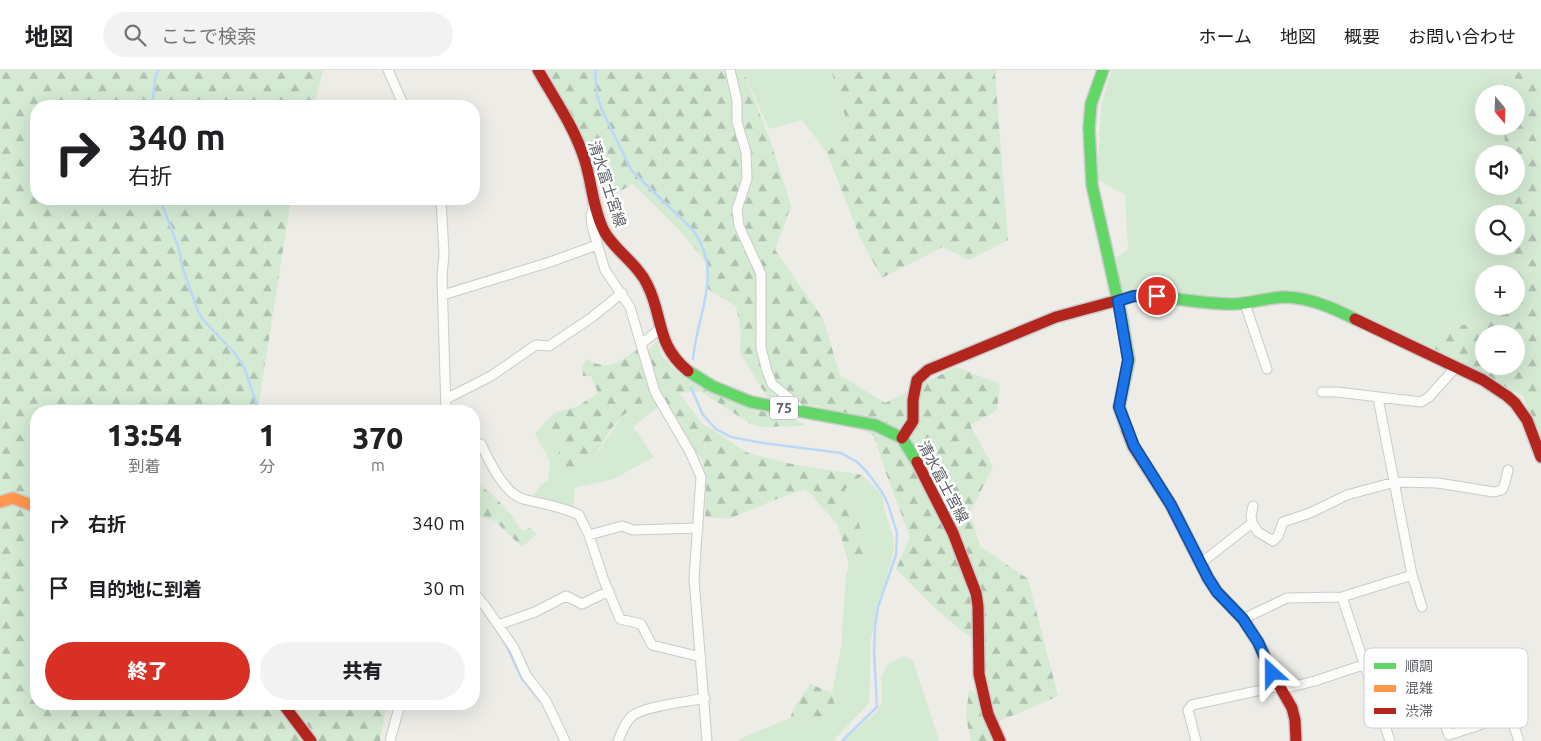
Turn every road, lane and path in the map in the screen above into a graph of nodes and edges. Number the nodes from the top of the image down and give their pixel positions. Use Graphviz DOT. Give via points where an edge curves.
graph roads {
  1 [pos="388,70"];
  2 [pos="538,70"];
  3 [pos="730,70"];
  4 [pos="1103,70"];
  5 [pos="401,100"];
  6 [pos="595,201"];
  7 [pos="441,205"];
  8 [pos="597,245"];
  9 [pos="622,293"];
  10 [pos="443,295"];
  11 [pos="1118,301"];
  12 [pos="1245,304"];
  13 [pos="661,328"];
  14 [pos="641,344"];
  15 [pos="1266,368"];
  16 [pos="1455,368"];
  17 [pos="1322,392"];
  18 [pos="1378,398"];
  19 [pos="446,400"];
  20 [pos="446,405"];
  21 [pos="799,410"];
  22 [pos="902,438"];
  23 [pos="480,444"];
  24 [pos="1541,457"];
  25 [pos="1508,470"];
  26 [pos="1395,482"];
  27 [pos="0,502"];
  28 [pos="30,505"];
  29 [pos="1253,506"];
  30 [pos="1252,523"];
  31 [pos="698,528"];
  32 [pos="589,535"];
  33 [pos="1201,563"];
  34 [pos="1412,575"];
  35 [pos="609,591"];
  36 [pos="1342,597"];
  37 [pos="480,600"];
  38 [pos="1422,607"];
  39 [pos="1243,619"];
  40 [pos="498,625"];
  41 [pos="701,657"];
  42 [pos="1363,665"];
  43 [pos="1281,687"];
  44 [pos="705,698"];
  45 [pos="288,710"];
  46 [pos="398,710"];
  47 [pos="1385,728"];
  48 [pos="1446,728"];
  49 [pos="1470,728"];
  50 [pos="1514,728"];
  51 [pos="311,741"];
  52 [pos="390,741"];
  53 [pos="565,741"];
  54 [pos="618,741"];
  55 [pos="707,741"];
  56 [pos="1000,741"];
  57 [pos="1196,741"];
  58 [pos="1296,741"];
  59 [pos="1390,741"];
  60 [pos="1519,741"];
  1 -- 5 [label="street"];
  2 -- 6 [label="street, 清水富士宮線 / 75" via="578,143"];
  3 -- 21 [label="street" via="737,100 737,122 746,152 747,180 737,209 739,226 761,274 762,348 772,384"];
  4 -- 11 [label="street" via="1090,120 1092,184"];
  6 -- 8 [label="street" via="591,216"];
  6 -- 13 [label="street, 清水富士宮線 / 75" via="599,219 612,243 646,280"];
  7 -- 10 [label="street"];
  8 -- 9 [label="street" via="605,270"];
  8 -- 10 [label="street"];
  9 -- 14 [label="street" via="630,307"];
  9 -- 19 [label="street" via="549,346 536,345 491,376"];
  10 -- 19 [label="street"];
  11 -- 12 [label="street" via="1134,296 1157,296"];
  11 -- 22 [label="street" via="1056,317 928,370 917,380 913,421"];
  11 -- 33 [label="street" via="1128,360 1119,407 1122,418 1134,446 1171,505"];
  12 -- 15 [label="street"];
  12 -- 16 [label="street" via="1285,297 1309,300"];
  13 -- 14 [label="street"];
  13 -- 21 [label="street, 清水富士宮線 / 75" via="671,354 697,378 737,398"];
  14 -- 31 [label="street" via="655,392 701,477"];
  16 -- 18 [label="street" via="1421,402"];
  16 -- 24 [label="street" via="1483,380 1518,405 1531,424"];
  17 -- 18 [label="street"];
  18 -- 26 [label="street"];
  19 -- 20 [label="street"];
  21 -- 22 [label="street, 清水富士宮線 / 75" via="874,425"];
  22 -- 56 [label="street, 清水富士宮線" via="914,454 971,576 978,606 981,690"];
  23 -- 32 [label="street" via="491,466 512,493 579,515"];
  25 -- 26 [label="street" via="1502,490 1494,492 1438,483"];
  26 -- 30 [label="street" via="1346,495 1283,522 1273,542 1258,532"];
  26 -- 34 [label="street"];
  27 -- 28 [label="street" via="13,498"];
  29 -- 30 [label="street"];
  30 -- 33 [label="street"];
  31 -- 32 [label="street" via="633,530 622,526"];
  31 -- 41 [label="street" via="694,579"];
  32 -- 35 [label="street"];
  33 -- 39 [label="street" via="1217,592"];
  34 -- 36 [label="street"];
  34 -- 38 [label="street"];
  35 -- 40 [label="street" via="582,604 566,596 535,612"];
  35 -- 41 [label="street" via="620,619 642,624 652,645"];
  36 -- 39 [label="street" via="1287,598"];
  36 -- 42 [label="street"];
  37 -- 40 [label="street"];
  39 -- 43 [label="street"];
  40 -- 53 [label="street" via="514,648 526,675 546,701"];
  41 -- 44 [label="street"];
  42 -- 43 [label="street"];
  43 -- 57 [label="street" via="1192,705 1188,710"];
  43 -- 58 [label="street" via="1292,708"];
  44 -- 54 [label="street" via="645,710 632,716"];
  44 -- 55 [label="street"];
  45 -- 51 [label="street"];
  46 -- 52 [label="street"];
  47 -- 59 [label="street"];
  48 -- 49 [label="street" via="1449,735"];
  50 -- 60 [label="street"];
}
